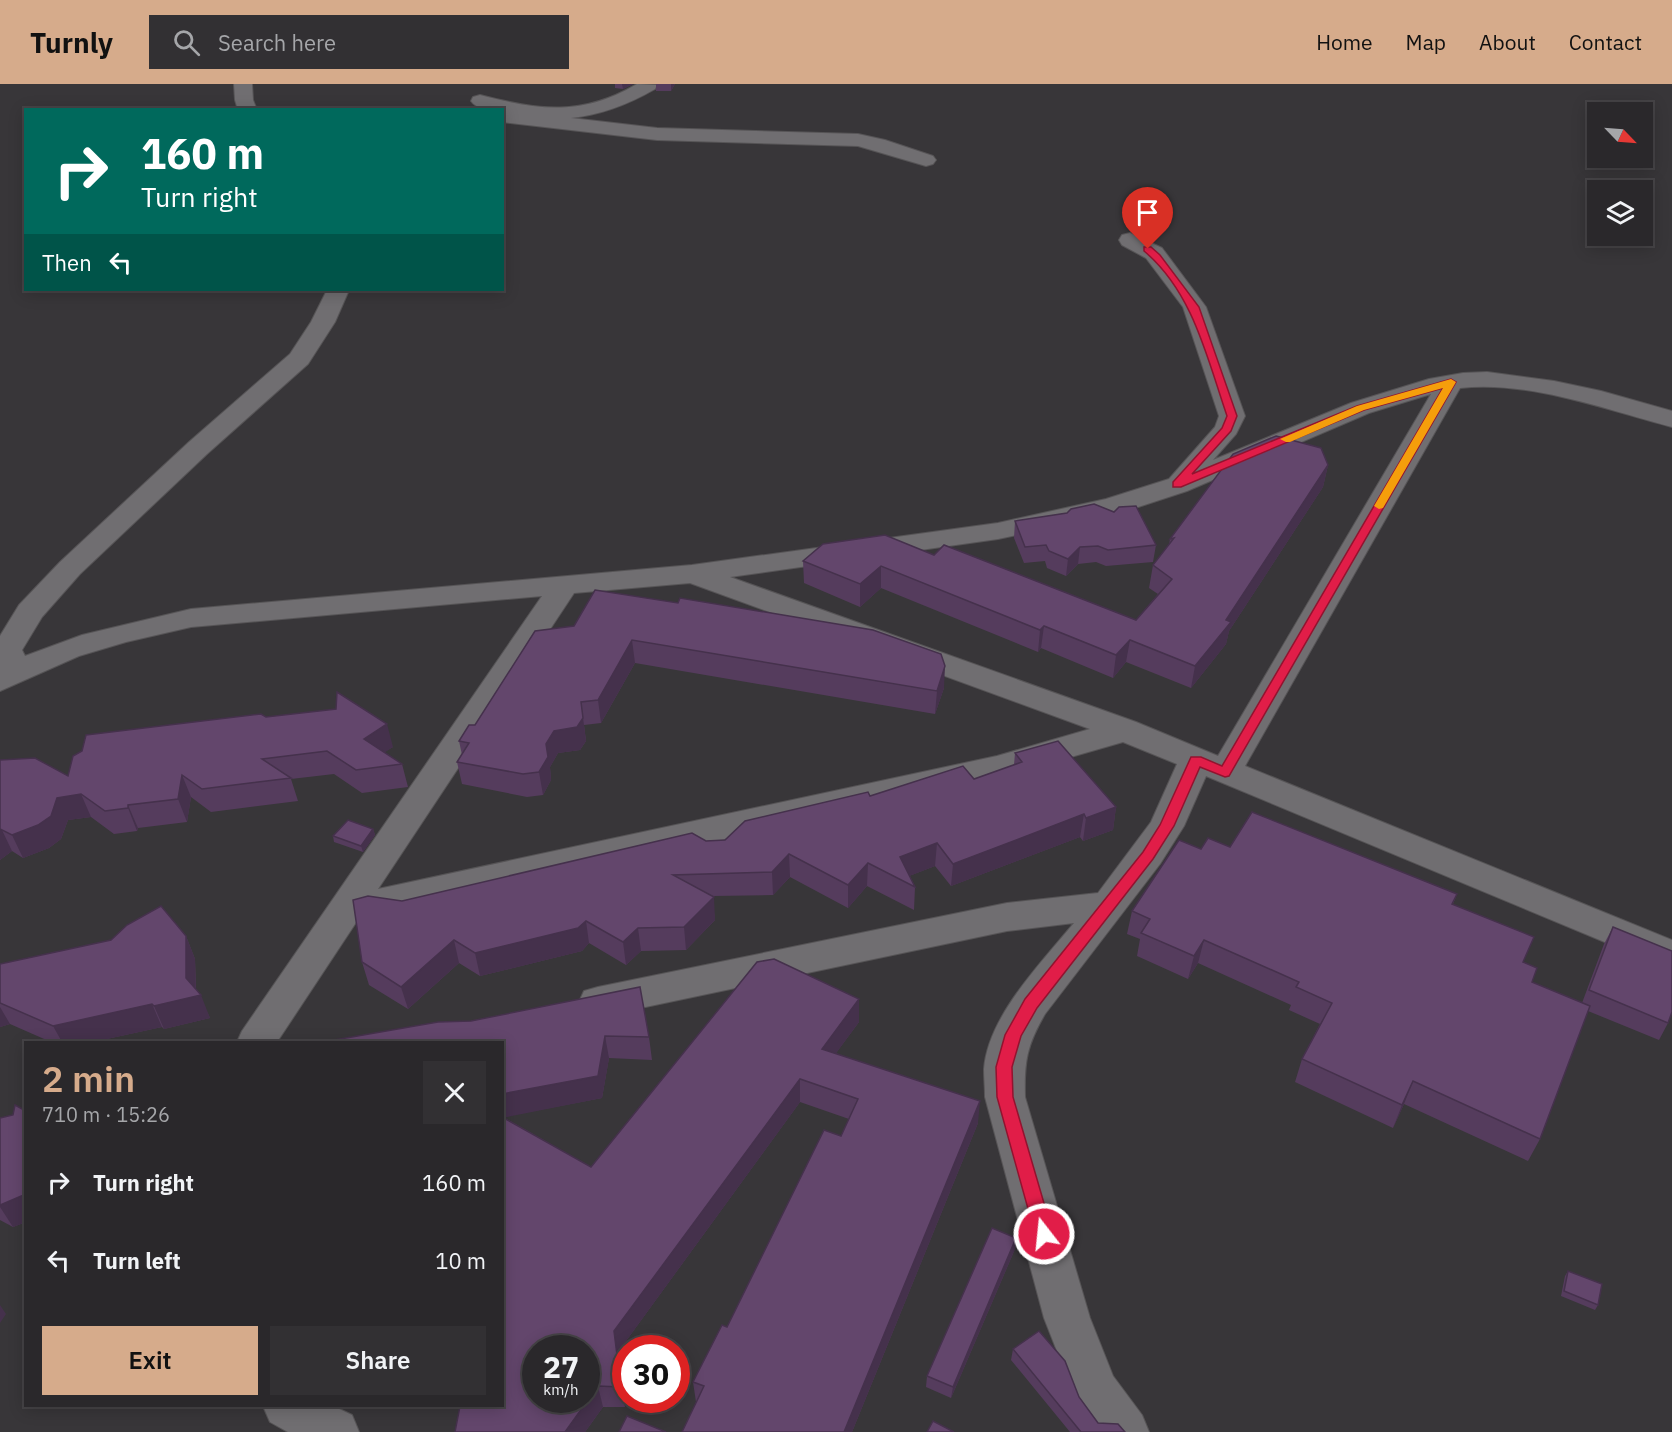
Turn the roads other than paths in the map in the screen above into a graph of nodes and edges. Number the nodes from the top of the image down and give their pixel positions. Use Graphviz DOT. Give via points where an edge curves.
graph roads {
  1 [pos="243,84"];
  2 [pos="648,85"];
  3 [pos="480,98"];
  4 [pos="247,108"];
  5 [pos="504,116"];
  6 [pos="926,160"];
  7 [pos="1130,240"];
  8 [pos="338,291"];
  9 [pos="1451,382"];
  10 [pos="1672,419"];
  11 [pos="1177,485"];
  12 [pos="692,574"];
  13 [pos="565,584"];
  14 [pos="8,676"];
  15 [pos="1125,730"];
  16 [pos="1210,766"];
  17 [pos="1107,905"];
  18 [pos="346,910"];
  19 [pos="1672,956"];
  20 [pos="564,1010"];
  21 [pos="257,1041"];
  22 [pos="289,1407"];
  23 [pos="335,1432"];
  24 [pos="1125,1432"];
  1 -- 4 [label="street"];
  2 -- 3 [label="street" via="617,102 556,114 528,113"];
  5 -- 6 [label="street" via="657,134 858,140"];
  7 -- 11 [label="street" via="1157,256 1194,307 1232,416 1227,429"];
  8 -- 14 [label="street" via="299,359 189,456 44,595 7,650"];
  9 -- 10 [label="street" via="1487,379 1554,388"];
  9 -- 11 [label="street" via="1360,408"];
  9 -- 16 [label="street"];
  11 -- 12 [label="street" via="1113,506 998,531"];
  12 -- 13 [label="street"];
  12 -- 15 [label="street"];
  13 -- 14 [label="street" via="191,618 114,636 52,656"];
  13 -- 18 [label="street"];
  15 -- 16 [label="street"];
  15 -- 18 [label="street" via="998,767"];
  16 -- 17 [label="street" via="1148,855"];
  16 -- 19 [label="street"];
  17 -- 20 [label="street" via="1007,917"];
  17 -- 24 [label="street" via="1031,1003 1013,1035 1004,1067 1005,1097 1067,1318 1096,1391"];
  18 -- 21 [label="street"];
  22 -- 23 [label="street"];
}
